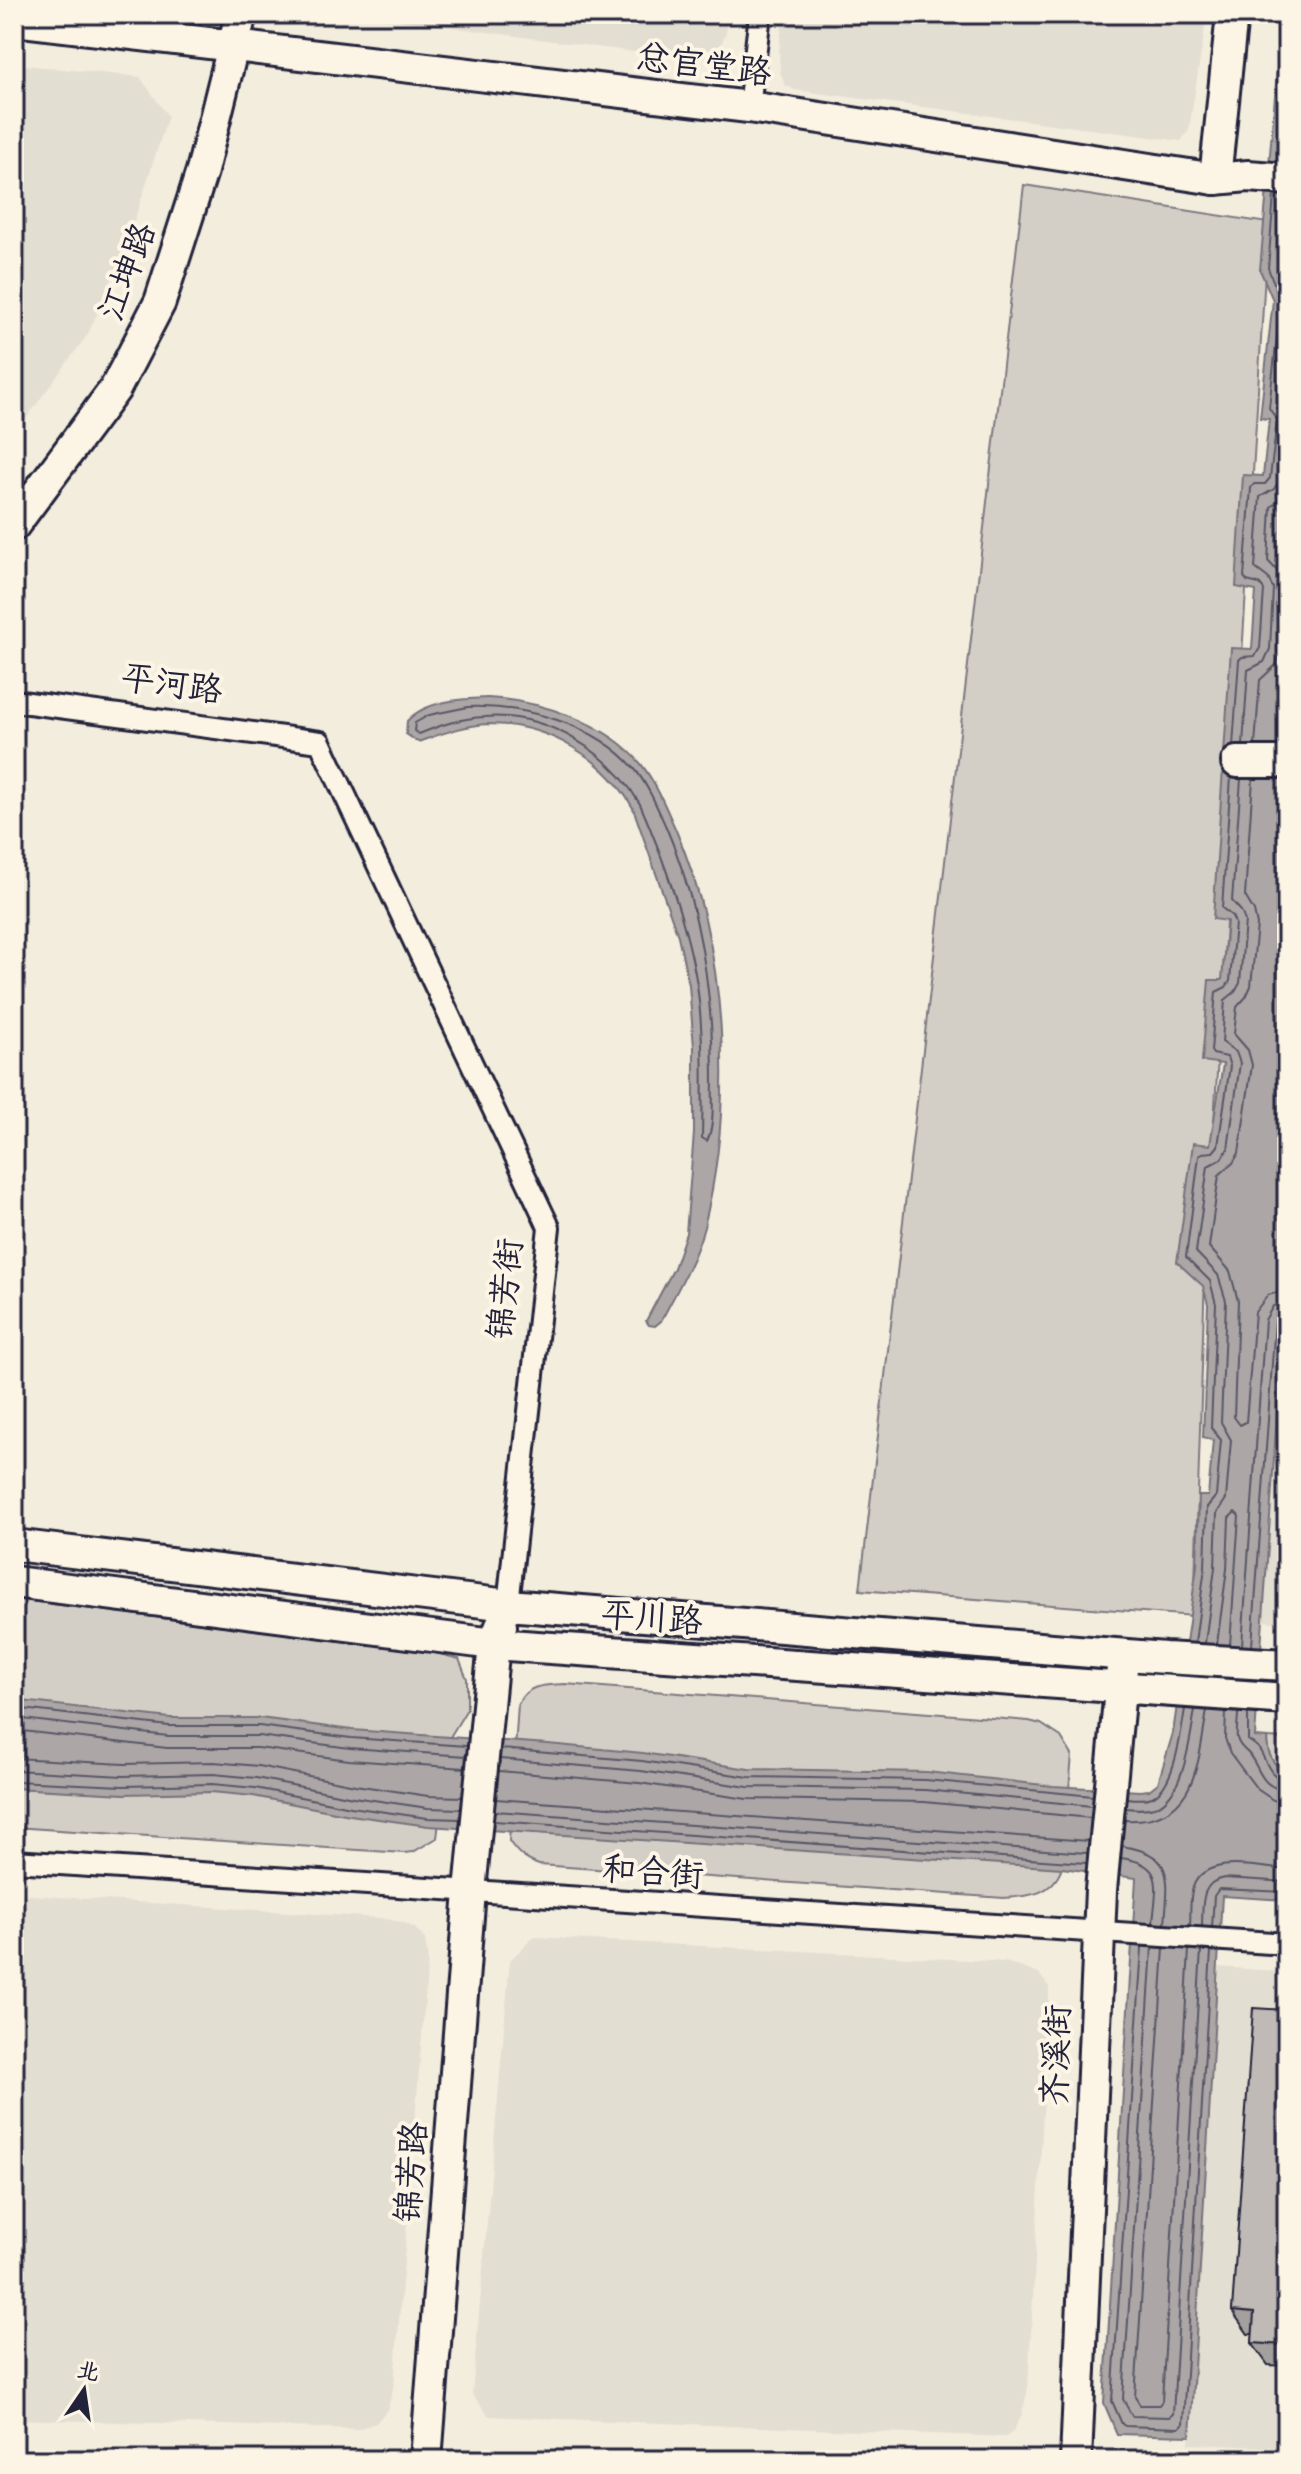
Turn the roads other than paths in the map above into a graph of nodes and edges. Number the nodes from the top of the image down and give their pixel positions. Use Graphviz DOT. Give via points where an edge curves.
graph roads {
  1 [pos="241,14"];
  2 [pos="760,14"];
  3 [pos="1232,14"];
  4 [pos="14,20"];
  5 [pos="234,47"];
  6 [pos="749,107"];
  7 [pos="1215,179"];
  8 [pos="1287,179"];
  9 [pos="14,525"];
  10 [pos="14,701"];
  11 [pos="320,742"];
  12 [pos="1237,762"];
  13 [pos="1287,762"];
  14 [pos="14,1545"];
  15 [pos="14,1582"];
  16 [pos="508,1605"];
  17 [pos="494,1644"];
  18 [pos="1124,1654"];
  19 [pos="1286,1665"];
  20 [pos="1119,1688"];
  21 [pos="1284,1699"];
  22 [pos="14,1861"];
  23 [pos="470,1891"];
  24 [pos="1110,1932"];
  25 [pos="1287,1944"];
  26 [pos="426,2460"];
  27 [pos="1076,2460"];
  1 -- 5 [label="street, 江坤路"];
  2 -- 6 [label="street"];
  3 -- 7 [label="street"];
  4 -- 5 [label="street, 总官堂路"];
  5 -- 6 [label="street, 总官堂路"];
  5 -- 9 [label="street, 江坤路" via="160,302 115,389"];
  6 -- 7 [label="street, 总官堂路"];
  7 -- 8 [label="street, 总官堂路"];
  10 -- 11 [label="street, 平河路"];
  11 -- 16 [label="street, 锦芳街" via="549,1227"];
  12 -- 13 [label="street"];
  14 -- 16 [label="street, 平川路"];
  15 -- 17 [label="street, 平川路"];
  16 -- 17 [label="street, 锦芳街"];
  16 -- 18 [label="street, 平川路"];
  17 -- 20 [label="street, 平川路"];
  17 -- 23 [label="street, 锦芳街"];
  18 -- 19 [label="street, 平川路"];
  18 -- 20 [label="street, 齐溪街"];
  20 -- 21 [label="street, 平川路"];
  20 -- 24 [label="street, 齐溪街" via="1101,1890"];
  22 -- 23 [label="street, 和合街"];
  23 -- 24 [label="street, 和合街"];
  23 -- 26 [label="street, 锦芳路"];
  24 -- 25 [label="street, 和合街"];
  24 -- 27 [label="street, 齐溪街"];
}
